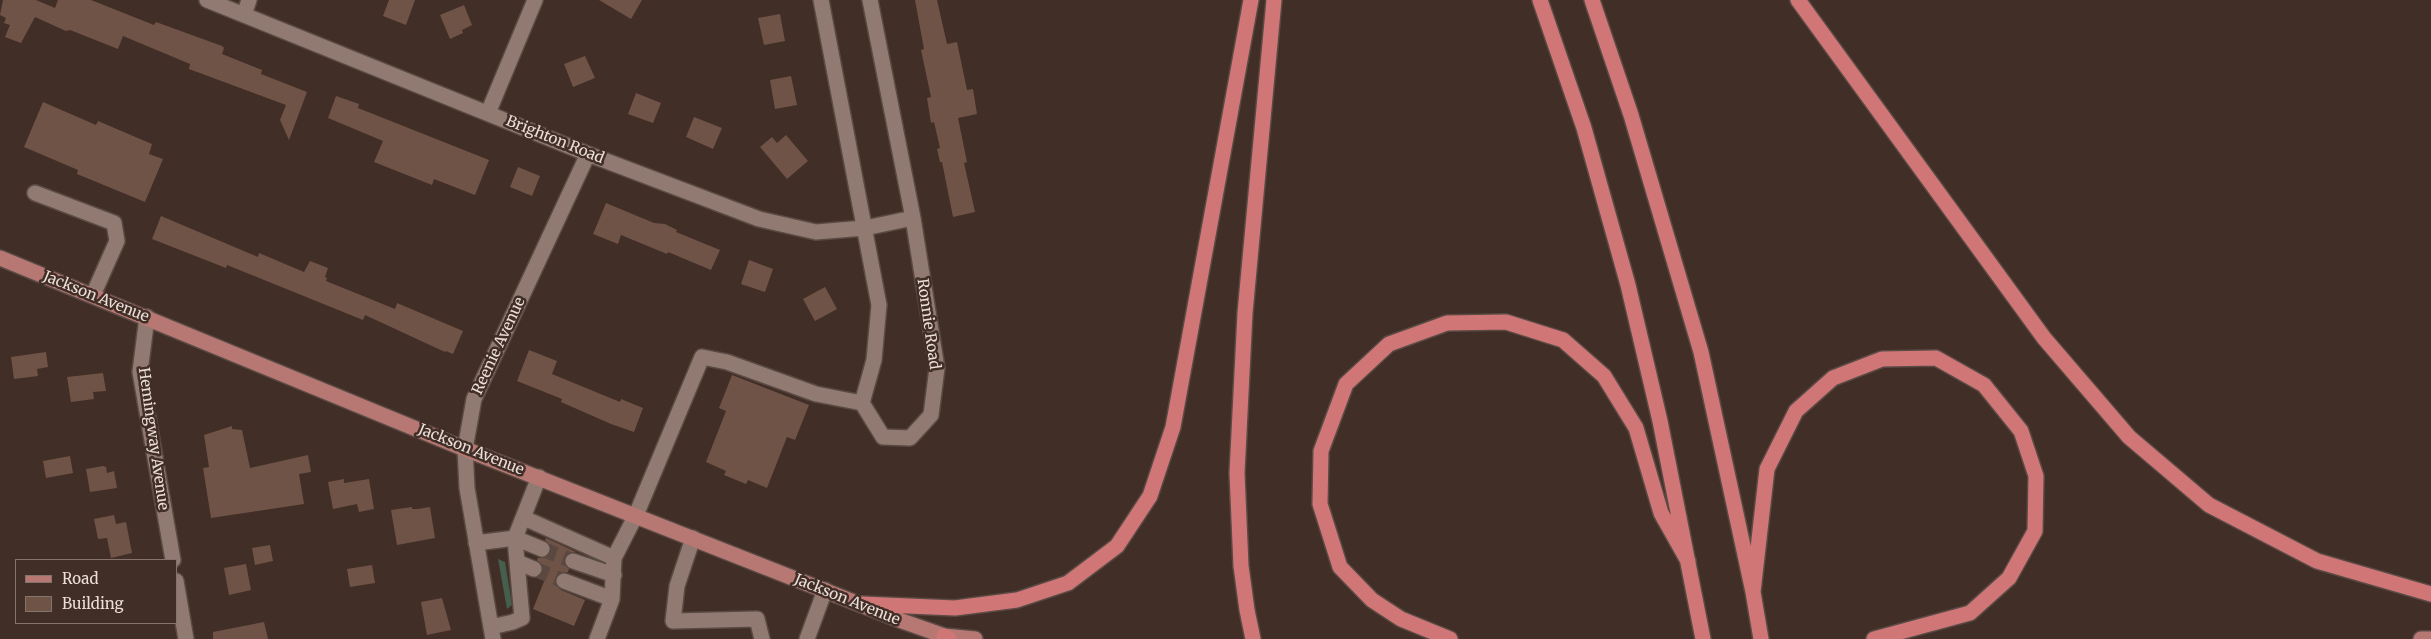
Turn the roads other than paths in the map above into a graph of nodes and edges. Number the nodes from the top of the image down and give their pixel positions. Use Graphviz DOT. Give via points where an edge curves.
graph roads {
  1 [pos="207,0"];
  2 [pos="249,0"];
  3 [pos="535,0"];
  4 [pos="821,0"];
  5 [pos="870,0"];
  6 [pos="1251,0"];
  7 [pos="1274,0"];
  8 [pos="1540,0"];
  9 [pos="1592,0"];
  10 [pos="1798,0"];
  11 [pos="244,15"];
  12 [pos="488,113"];
  13 [pos="588,154"];
  14 [pos="35,193"];
  15 [pos="913,218"];
  16 [pos="865,228"];
  17 [pos="0,258"];
  18 [pos="93,295"];
  19 [pos="147,318"];
  20 [pos="862,403"];
  21 [pos="465,448"];
  22 [pos="539,477"];
  23 [pos="636,515"];
  24 [pos="524,518"];
  25 [pos="515,538"];
  26 [pos="693,538"];
  27 [pos="476,543"];
  28 [pos="542,549"];
  29 [pos="614,558"];
  30 [pos="173,559"];
  31 [pos="573,561"];
  32 [pos="1688,561"];
  33 [pos="517,562"];
  34 [pos="534,569"];
  35 [pos="614,575"];
  36 [pos="564,581"];
  37 [pos="825,590"];
  38 [pos="178,593"];
  39 [pos="2431,594"];
  40 [pos="612,599"];
  41 [pos="1754,599"];
  42 [pos="862,604"];
  43 [pos="492,633"];
  44 [pos="949,638"];
  45 [pos="186,639"];
  46 [pos="597,639"];
  47 [pos="762,639"];
  48 [pos="806,639"];
  49 [pos="975,639"];
  50 [pos="1253,639"];
  51 [pos="1450,639"];
  52 [pos="1704,639"];
  53 [pos="1761,639"];
  54 [pos="1874,639"];
  55 [pos="2421,639"];
  56 [pos="2431,639"];
  1 -- 11 [label="street, Brighton Road"];
  2 -- 11 [label="street"];
  3 -- 12 [label="street"];
  4 -- 16 [label="street"];
  5 -- 15 [label="street, Ronnie Road"];
  6 -- 42 [label="highway" via="1173,427 1150,496 1134,521 1117,546 1068,583 1017,600 955,608"];
  7 -- 50 [label="highway" via="1244,332 1238,474 1241,566"];
  8 -- 32 [label="highway" via="1584,128 1628,285"];
  9 -- 41 [label="highway" via="1631,115 1701,352"];
  10 -- 39 [label="highway" via="2044,338 2130,437 2209,505 2317,561"];
  11 -- 12 [label="street, Brighton Road"];
  12 -- 13 [label="street, Brighton Road"];
  13 -- 16 [label="street, Brighton Road" via="759,219 816,232"];
  13 -- 21 [label="street, Reenie Avenue" via="474,399"];
  14 -- 18 [label="street" via="114,223 117,241"];
  15 -- 16 [label="street, Brighton Road"];
  15 -- 20 [label="street, Ronnie Road" via="937,368 931,414 910,438 883,437"];
  16 -- 20 [label="street" via="879,306 874,360"];
  17 -- 18 [label="main road, Jackson Avenue"];
  18 -- 19 [label="main road, Jackson Avenue"];
  19 -- 21 [label="main road, Jackson Avenue"];
  19 -- 30 [label="street, Hemingway Avenue" via="140,372"];
  20 -- 23 [label="street" via="816,394 727,362 702,357"];
  21 -- 22 [label="main road, Jackson Avenue"];
  21 -- 27 [label="street, Reenie Avenue" via="467,488"];
  22 -- 23 [label="main road, Jackson Avenue"];
  22 -- 24 [label="street"];
  23 -- 26 [label="main road, Jackson Avenue"];
  23 -- 29 [label="street"];
  24 -- 25 [label="street"];
  24 -- 29 [label="street"];
  25 -- 27 [label="street"];
  25 -- 28 [label="street"];
  25 -- 33 [label="street"];
  26 -- 37 [label="main road, Jackson Avenue"];
  26 -- 47 [label="street" via="677,586 673,621 757,619"];
  27 -- 43 [label="street, Reenie Avenue"];
  29 -- 35 [label="street"];
  31 -- 35 [label="street"];
  32 -- 51 [label="highway" via="1660,513 1636,428 1604,376 1563,340 1506,322 1448,323 1389,344 1346,384 1320,451 1320,504 1340,567 1372,600 1401,619"];
  32 -- 52 [label="highway"];
  33 -- 34 [label="street"];
  33 -- 43 [label="street" via="522,618"];
  35 -- 40 [label="street"];
  36 -- 40 [label="street"];
  37 -- 42 [label="main road, Jackson Avenue"];
  37 -- 48 [label="street"];
  38 -- 45 [label="street"];
  40 -- 46 [label="street"];
  41 -- 53 [label="highway"];
  41 -- 54 [label="highway" via="1767,469 1796,411 1832,378 1882,359 1936,358 1984,385 2020,431 2036,476 2035,531 2009,578 1970,613"];
  42 -- 44 [label="main road, Jackson Avenue"];
  44 -- 49 [label="main road, Jackson Avenue"];
  55 -- 56 [label="main road"];
}
